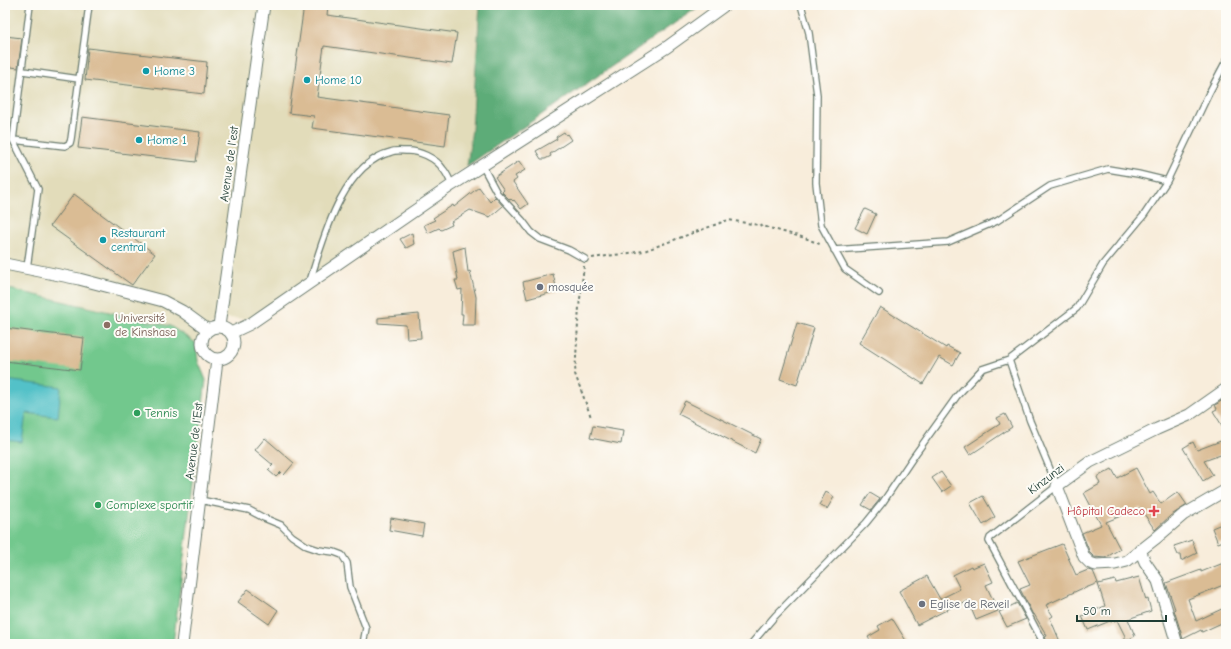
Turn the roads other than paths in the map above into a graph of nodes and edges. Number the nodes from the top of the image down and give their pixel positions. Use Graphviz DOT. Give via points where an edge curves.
graph roads {
  1 [pos="30,5"];
  2 [pos="89,5"];
  3 [pos="264,5"];
  4 [pos="725,5"];
  5 [pos="801,5"];
  6 [pos="1226,61"];
  7 [pos="22,71"];
  8 [pos="79,79"];
  9 [pos="13,140"];
  10 [pos="482,165"];
  11 [pos="1167,181"];
  12 [pos="452,185"];
  13 [pos="834,250"];
  14 [pos="585,259"];
  15 [pos="5,264"];
  16 [pos="27,268"];
  17 [pos="309,283"];
  18 [pos="878,293"];
  19 [pos="219,326"];
  20 [pos="208,330"];
  21 [pos="231,332"];
  22 [pos="217,360"];
  23 [pos="1009,360"];
  24 [pos="1226,389"];
  25 [pos="1058,486"];
  26 [pos="1226,490"];
  27 [pos="200,500"];
  28 [pos="1140,550"];
  29 [pos="182,644"];
  30 [pos="363,644"];
  31 [pos="751,644"];
  32 [pos="1044,644"];
  33 [pos="1177,644"];
  1 -- 7 [label="lane"];
  2 -- 8 [label="lane"];
  3 -- 19 [label="street, Avenue de l'est"];
  4 -- 10 [label="street" via="666,47"];
  5 -- 13 [label="lane" via="809,33 817,95 816,183 821,225"];
  6 -- 11 [label="lane"];
  7 -- 8 [label="lane"];
  7 -- 9 [label="lane"];
  8 -- 9 [label="lane" via="70,143 65,146"];
  9 -- 16 [label="lane" via="38,188"];
  10 -- 12 [label="street"];
  10 -- 14 [label="lane" via="497,193 531,232"];
  11 -- 13 [label="lane" via="1108,169 1050,186 997,221 948,242"];
  11 -- 23 [label="lane" via="1144,215 1103,264 1077,308"];
  12 -- 17 [label="street"];
  12 -- 17 [label="lane" via="443,167 428,156 412,150 391,152 372,160 355,175 335,209"];
  13 -- 18 [label="lane" via="845,269"];
  15 -- 16 [label="street"];
  16 -- 20 [label="street" via="163,301"];
  17 -- 21 [label="street" via="250,324"];
  19 -- 20 [label="street"];
  19 -- 21 [label="street"];
  20 -- 22 [label="street" via="203,339 203,349"];
  21 -- 22 [label="street" via="234,349 225,358"];
  22 -- 27 [label="street, Avenue de l'Est"];
  23 -- 25 [label="lane" via="1030,420"];
  23 -- 31 [label="lane" via="982,368 957,396 866,523"];
  24 -- 25 [label="street, Kinzunzi" via="1189,416 1090,462"];
  25 -- 28 [label="street" via="1084,557 1090,563 1096,565 1127,561"];
  25 -- 32 [label="lane, Kinzunzi" via="989,541"];
  26 -- 28 [label="street" via="1183,515"];
  27 -- 29 [label="street, Avenue de l'Est"];
  27 -- 30 [label="lane" via="249,510 281,525 307,546 342,555 347,563 350,587 366,628"];
  28 -- 33 [label="street" via="1158,581"];
}
